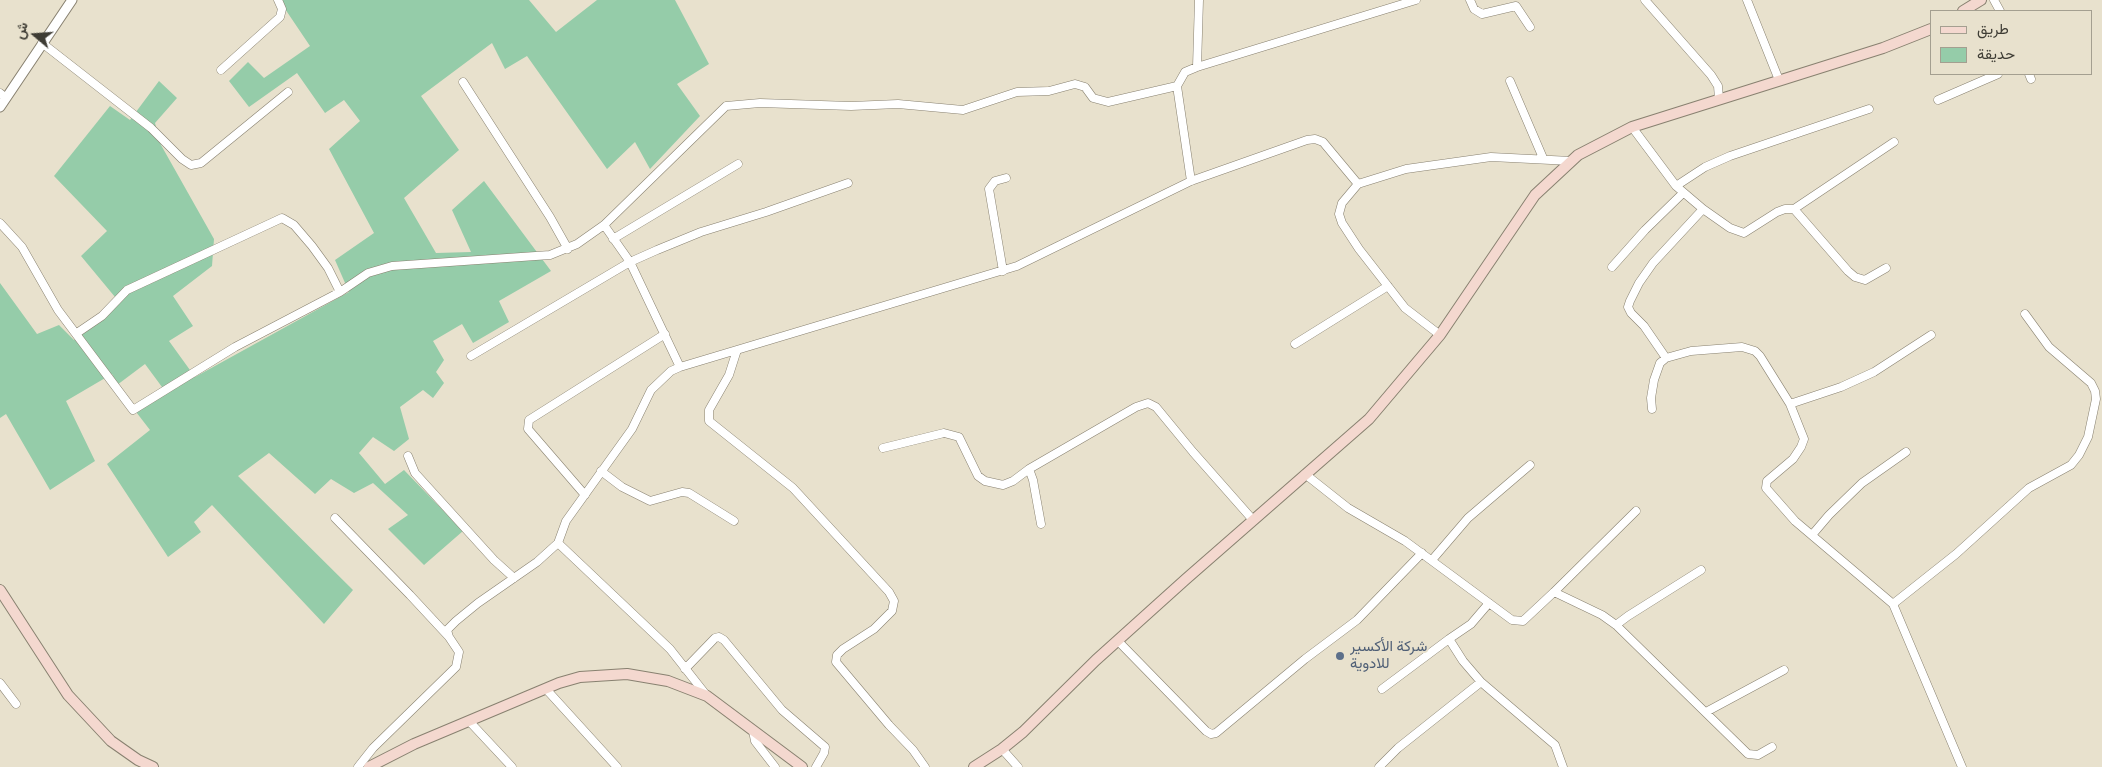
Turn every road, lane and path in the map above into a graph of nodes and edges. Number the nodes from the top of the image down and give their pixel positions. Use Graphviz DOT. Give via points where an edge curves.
graph roads {
  1 [pos="72,0"];
  2 [pos="278,0"];
  3 [pos="1199,0"];
  4 [pos="1416,0"];
  5 [pos="1470,0"];
  6 [pos="1645,0"];
  7 [pos="1747,0"];
  8 [pos="1981,0"];
  9 [pos="1965,10"];
  10 [pos="1530,27"];
  11 [pos="1930,29"];
  12 [pos="42,43"];
  13 [pos="1196,66"];
  14 [pos="221,70"];
  15 [pos="1996,75"];
  16 [pos="1779,80"];
  17 [pos="1510,81"];
  18 [pos="463,82"];
  19 [pos="1178,86"];
  20 [pos="288,92"];
  21 [pos="3,95"];
  22 [pos="1719,99"];
  23 [pos="1938,100"];
  24 [pos="0,106"];
  25 [pos="1869,110"];
  26 [pos="1632,127"];
  27 [pos="1894,142"];
  28 [pos="1543,158"];
  29 [pos="1571,161"];
  30 [pos="738,164"];
  31 [pos="1006,178"];
  32 [pos="1191,181"];
  33 [pos="848,183"];
  34 [pos="1358,184"];
  35 [pos="1676,186"];
  36 [pos="1683,193"];
  37 [pos="1703,209"];
  38 [pos="1794,209"];
  39 [pos="0,223"];
  40 [pos="604,224"];
  41 [pos="613,239"];
  42 [pos="568,249"];
  43 [pos="630,262"];
  44 [pos="1612,267"];
  45 [pos="1886,268"];
  46 [pos="1003,271"];
  47 [pos="1388,286"];
  48 [pos="340,292"];
  49 [pos="2025,314"];
  50 [pos="77,333"];
  51 [pos="665,334"];
  52 [pos="1440,335"];
  53 [pos="1931,335"];
  54 [pos="1294,344"];
  55 [pos="737,350"];
  56 [pos="471,356"];
  57 [pos="1666,358"];
  58 [pos="680,367"];
  59 [pos="1790,404"];
  60 [pos="1652,409"];
  61 [pos="883,448"];
  62 [pos="1906,452"];
  63 [pos="408,456"];
  64 [pos="1530,465"];
  65 [pos="1029,469"];
  66 [pos="601,471"];
  67 [pos="1305,474"];
  68 [pos="585,495"];
  69 [pos="1636,511"];
  70 [pos="335,518"];
  71 [pos="1253,520"];
  72 [pos="734,521"];
  73 [pos="1040,524"];
  74 [pos="1812,535"];
  75 [pos="558,543"];
  76 [pos="1422,553"];
  77 [pos="1432,560"];
  78 [pos="1701,570"];
  79 [pos="514,578"];
  80 [pos="0,590"];
  81 [pos="1554,592"];
  82 [pos="1489,603"];
  83 [pos="1893,604"];
  84 [pos="1616,625"];
  85 [pos="449,637"];
  86 [pos="1449,639"];
  87 [pos="1118,641"];
  88 [pos="685,669"];
  89 [pos="1784,670"];
  90 [pos="1481,682"];
  91 [pos="0,683"];
  92 [pos="546,689"];
  93 [pos="1382,689"];
  94 [pos="707,696"];
  95 [pos="16,704"];
  96 [pos="1706,712"];
  97 [pos="469,721"];
  98 [pos="753,731"];
  99 [pos="1772,747"];
  100 [pos="1002,749"];
  101 [pos="977,766"];
  102 [pos="153,767"];
  103 [pos="358,767"];
  104 [pos="369,767"];
  105 [pos="512,767"];
  106 [pos="617,767"];
  107 [pos="776,767"];
  108 [pos="802,767"];
  109 [pos="816,767"];
  110 [pos="925,767"];
  111 [pos="1018,767"];
  112 [pos="1379,767"];
  113 [pos="1563,767"];
  114 [pos="1962,767"];
  1 -- 12 [label="street"];
  2 -- 14 [label="street" via="282,9 280,17"];
  3 -- 13 [label="street"];
  4 -- 13 [label="street"];
  5 -- 10 [label="street" via="1474,9 1482,14 1516,6"];
  6 -- 22 [label="street" via="1711,75 1718,86"];
  7 -- 16 [label="street"];
  8 -- 9 [label="main road"];
  11 -- 16 [label="main road" via="1883,48"];
  12 -- 20 [label="street" via="151,128 192,165 201,163"];
  12 -- 21 [label="street"];
  13 -- 19 [label="street" via="1186,72"];
  15 -- 23 [label="street"];
  16 -- 22 [label="main road"];
  17 -- 28 [label="street"];
  18 -- 42 [label="street"];
  19 -- 32 [label="street"];
  19 -- 40 [label="street" via="1108,102 1093,98 1084,87 1075,84 1049,91 1017,92 963,110 898,104 760,103 726,106"];
  21 -- 24 [label="street"];
  22 -- 26 [label="main road"];
  25 -- 35 [label="street" via="1730,156 1705,167"];
  26 -- 29 [label="main road"];
  26 -- 35 [label="street"];
  27 -- 38 [label="street"];
  28 -- 29 [label="street"];
  28 -- 34 [label="street" via="1491,157 1454,161 1406,169"];
  29 -- 52 [label="main road" via="1522,211"];
  30 -- 41 [label="street"];
  31 -- 46 [label="street" via="995,181 989,189"];
  32 -- 34 [label="street" via="1315,139 1323,142"];
  32 -- 46 [label="street"];
  33 -- 43 [label="street" via="700,232"];
  34 -- 47 [label="street" via="1342,203 1339,214 1359,249"];
  35 -- 36 [label="street"];
  36 -- 37 [label="street"];
  36 -- 44 [label="street"];
  37 -- 38 [label="street" via="1730,228 1744,233 1785,208"];
  37 -- 57 [label="street" via="1653,262 1628,307"];
  38 -- 45 [label="street" via="1856,276 1865,280"];
  39 -- 50 [label="street" via="22,248 58,310"];
  40 -- 41 [label="street"];
  40 -- 42 [label="street"];
  41 -- 43 [label="street"];
  42 -- 48 [label="street" via="534,257 392,266 368,273"];
  43 -- 51 [label="street"];
  43 -- 56 [label="street"];
  46 -- 55 [label="street"];
  47 -- 52 [label="street" via="1405,308"];
  47 -- 54 [label="street"];
  48 -- 50 [label="street" via="312,246 294,225 282,218 127,290 102,316"];
  48 -- 50 [label="street" via="235,347 136,410 130,409"];
  49 -- 83 [label="street" via="2049,347 2096,391 2088,438 2071,465 2029,488 1956,554"];
  51 -- 58 [label="street"];
  51 -- 68 [label="street" via="529,420 528,429"];
  52 -- 67 [label="main road" via="1369,419"];
  53 -- 59 [label="street" via="1874,372"];
  55 -- 58 [label="street"];
  55 -- 110 [label="street" via="729,375 709,410 709,421 793,488 889,592 894,601 892,611 874,629 843,649 836,662 914,750"];
  57 -- 59 [label="street" via="1691,351 1748,348 1760,356"];
  57 -- 60 [label="street" via="1660,363 1654,380"];
  58 -- 66 [label="street" via="651,390 632,429"];
  59 -- 74 [label="street" via="1801,426 1804,438 1801,448 1764,484 1795,521"];
  61 -- 65 [label="street" via="944,433 959,437 978,476 985,482 1003,485"];
  62 -- 74 [label="street" via="1862,483"];
  63 -- 79 [label="street" via="415,474"];
  64 -- 77 [label="street" via="1468,518"];
  65 -- 71 [label="street" via="1136,407 1151,404"];
  65 -- 73 [label="street"];
  66 -- 68 [label="street"];
  66 -- 72 [label="street" via="622,487 650,501 689,493"];
  67 -- 71 [label="main road"];
  67 -- 76 [label="street" via="1348,508"];
  68 -- 75 [label="street" via="566,521"];
  69 -- 81 [label="street"];
  70 -- 85 [label="street"];
  71 -- 87 [label="main road"];
  74 -- 83 [label="street"];
  75 -- 79 [label="street"];
  75 -- 88 [label="street" via="649,628"];
  76 -- 77 [label="street"];
  76 -- 87 [label="street" via="1357,620 1216,733 1206,731"];
  77 -- 82 [label="street"];
  78 -- 84 [label="street"];
  79 -- 85 [label="street" via="447,630"];
  80 -- 102 [label="main road" via="68,695 111,741"];
  81 -- 82 [label="street" via="1523,621 1512,620"];
  81 -- 84 [label="street"];
  82 -- 86 [label="street" via="1471,624"];
  83 -- 114 [label="street"];
  84 -- 96 [label="street"];
  85 -- 103 [label="street" via="459,652 456,667 373,748"];
  86 -- 90 [label="street"];
  86 -- 93 [label="street"];
  87 -- 100 [label="main road"];
  88 -- 94 [label="street"];
  88 -- 109 [label="street" via="715,638 724,640 782,710 825,747"];
  89 -- 96 [label="street"];
  90 -- 112 [label="street"];
  90 -- 113 [label="street" via="1555,745"];
  91 -- 95 [label="street"];
  92 -- 94 [label="main road" via="580,677 627,674 668,680"];
  92 -- 97 [label="main road"];
  92 -- 106 [label="street"];
  94 -- 98 [label="main road"];
  96 -- 99 [label="street" via="1748,754 1758,756"];
  97 -- 104 [label="main road"];
  97 -- 105 [label="street"];
  98 -- 107 [label="street" via="755,741"];
  98 -- 108 [label="main road"];
  100 -- 101 [label="main road"];
  100 -- 111 [label="street"];
}
